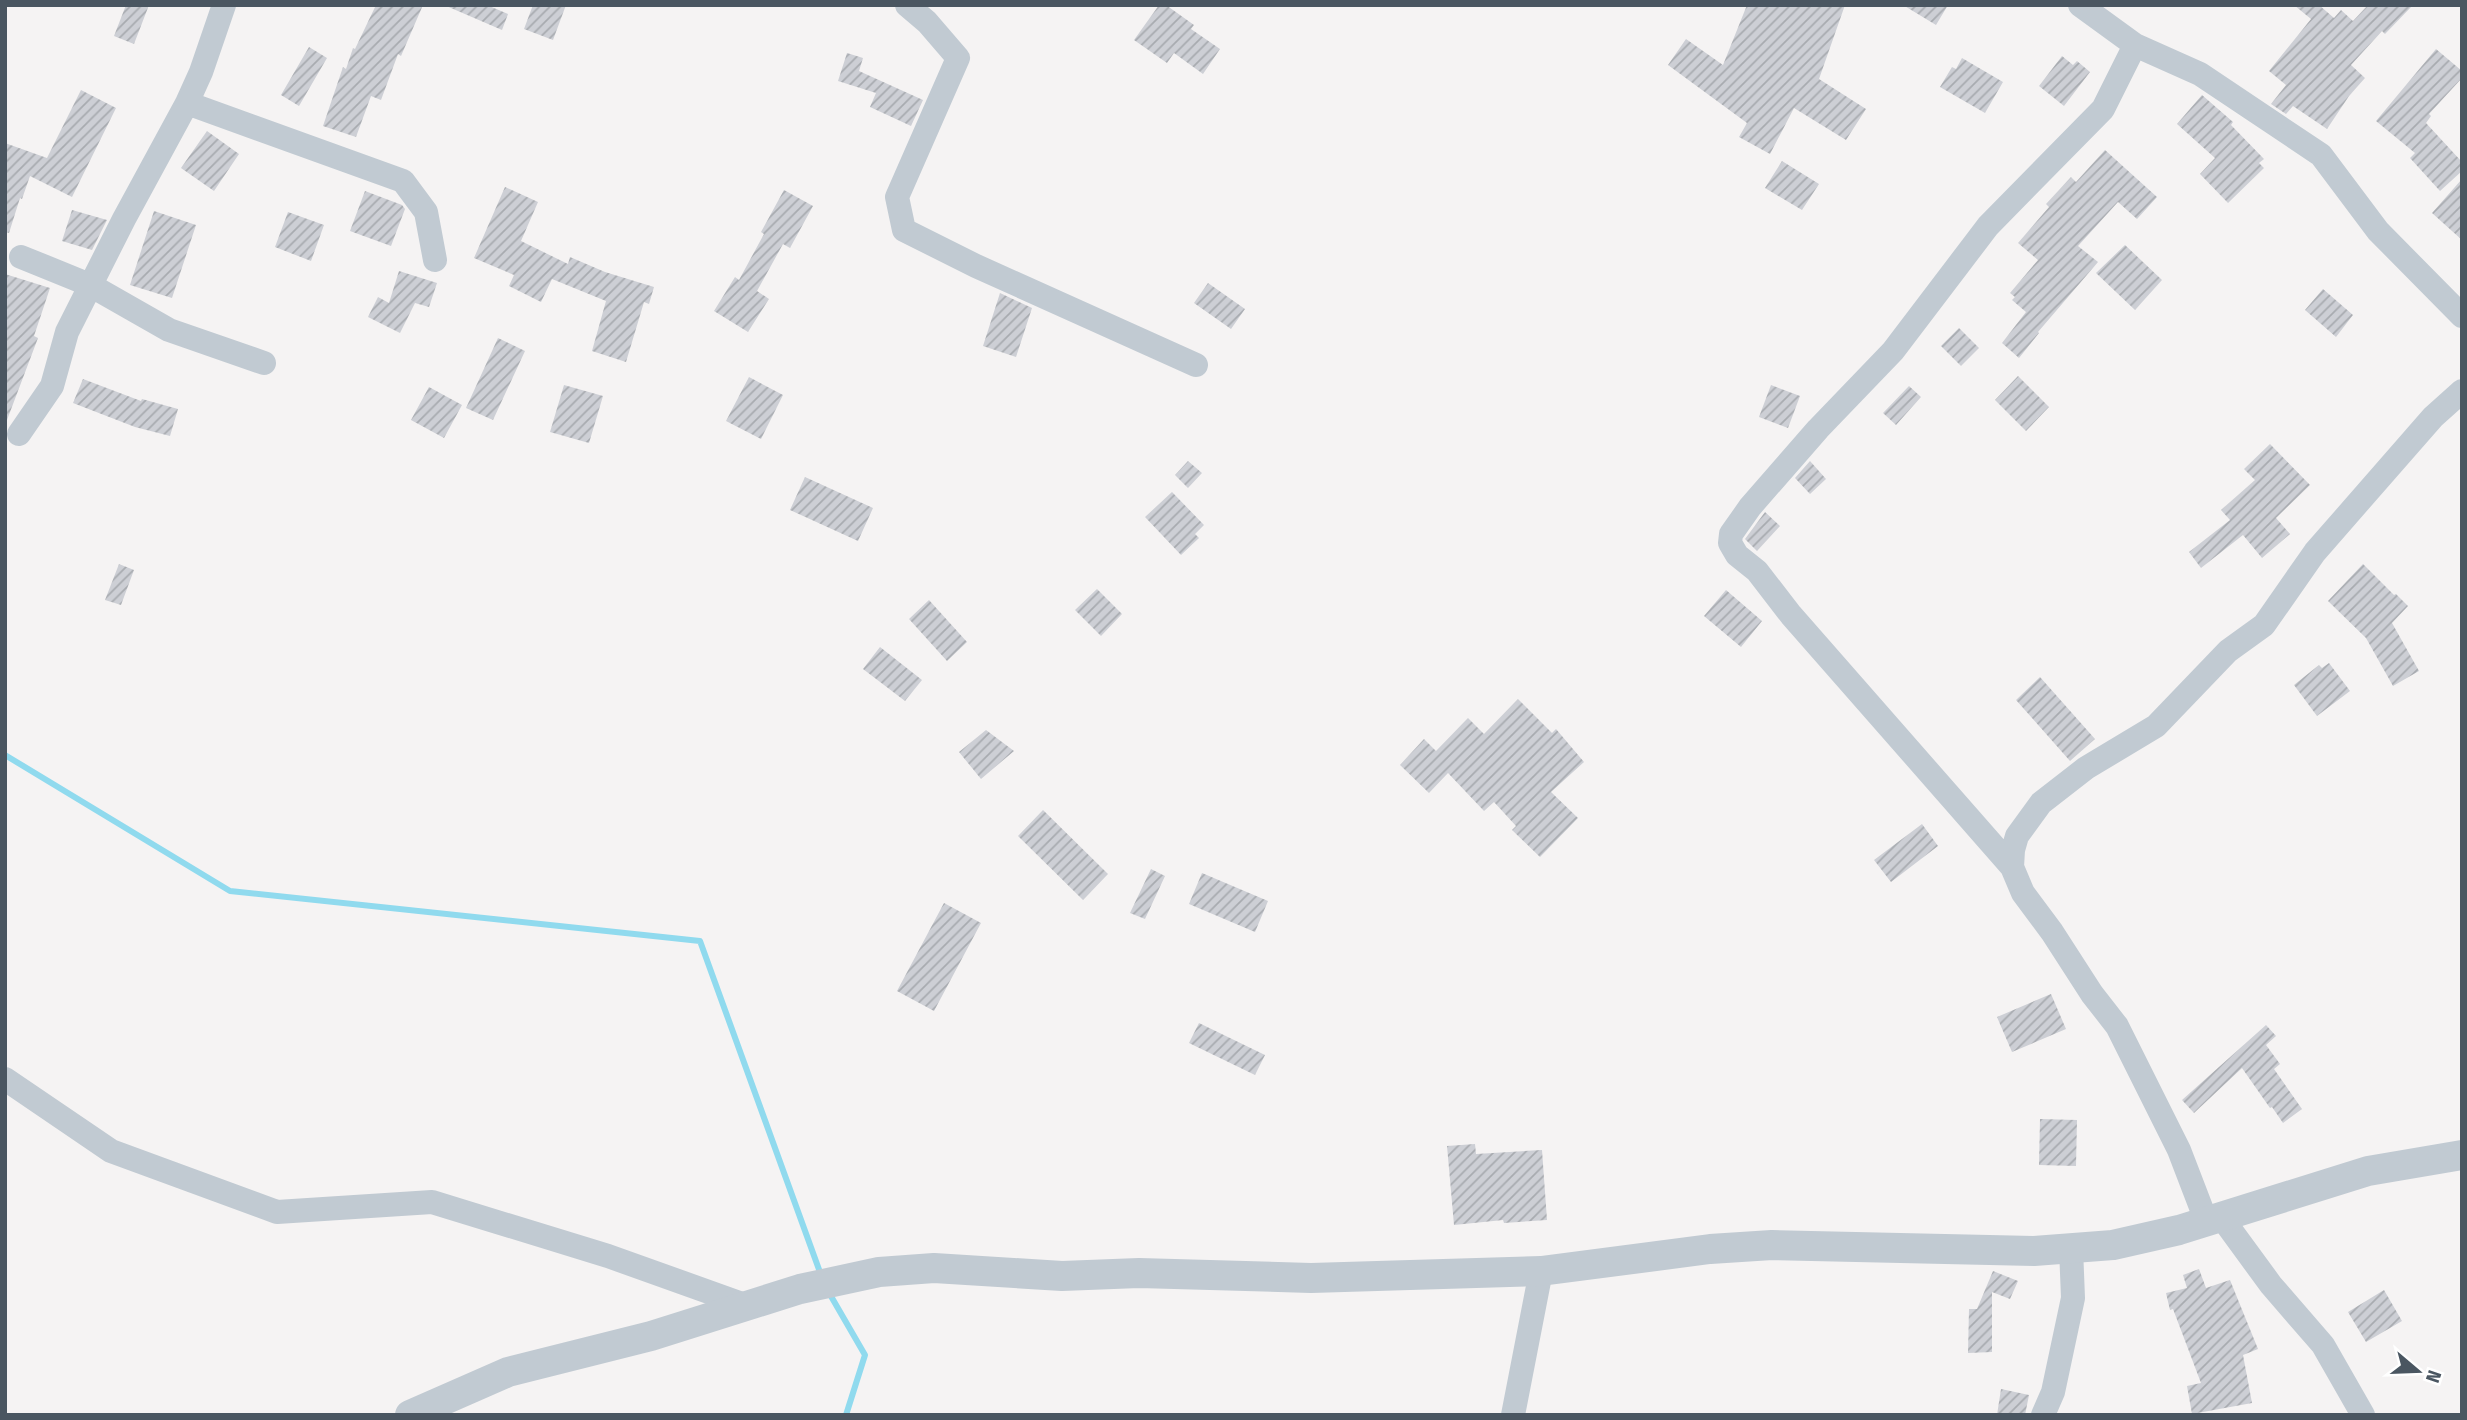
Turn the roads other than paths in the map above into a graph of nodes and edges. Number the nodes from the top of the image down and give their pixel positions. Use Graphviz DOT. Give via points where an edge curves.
graph roads {
  1 [pos="224,5"];
  2 [pos="907,5"];
  3 [pos="2080,5"];
  4 [pos="2135,45"];
  5 [pos="187,103"];
  6 [pos="21,257"];
  7 [pos="435,260"];
  8 [pos="90,285"];
  9 [pos="2462,316"];
  10 [pos="264,363"];
  11 [pos="1196,365"];
  12 [pos="2462,391"];
  13 [pos="19,434"];
  14 [pos="2012,867"];
  15 [pos="5,1079"];
  16 [pos="2462,1155"];
  17 [pos="2214,1221"];
  18 [pos="2071,1248"];
  19 [pos="1541,1271"];
  20 [pos="745,1305"];
  21 [pos="410,1415"];
  22 [pos="1513,1415"];
  23 [pos="2043,1415"];
  24 [pos="2363,1415"];
  1 -- 5 [label="street"];
  2 -- 11 [label="street" via="958,58 897,197 904,230"];
  3 -- 4 [label="street"];
  4 -- 9 [label="street" via="2200,74 2321,155 2378,231"];
  4 -- 14 [label="street" via="2104,109 1989,226 1893,351 1749,507 1731,534 1730,544 1737,555 1757,571"];
  5 -- 7 [label="street" via="403,181 426,212"];
  5 -- 8 [label="street"];
  6 -- 8 [label="street"];
  8 -- 10 [label="street" via="169,330"];
  8 -- 13 [label="street" via="67,332 52,386"];
  12 -- 14 [label="street" via="2433,417 2315,552 2264,625 2228,651 2156,726 2041,803 2017,836"];
  14 -- 17 [label="street" via="2023,893 2117,1026"];
  15 -- 20 [label="street" via="111,1151 277,1212 432,1202 608,1256"];
  16 -- 17 [label="street" via="2368,1171"];
  17 -- 18 [label="street" via="2113,1245"];
  17 -- 24 [label="street" via="2323,1345"];
  18 -- 19 [label="street" via="1772,1245"];
  18 -- 23 [label="street" via="2073,1298 2053,1392"];
  19 -- 20 [label="street" via="1311,1278 1139,1273 1049,1276 934,1268 879,1272"];
  19 -- 22 [label="street"];
  20 -- 21 [label="street" via="652,1336 508,1372"];
}
